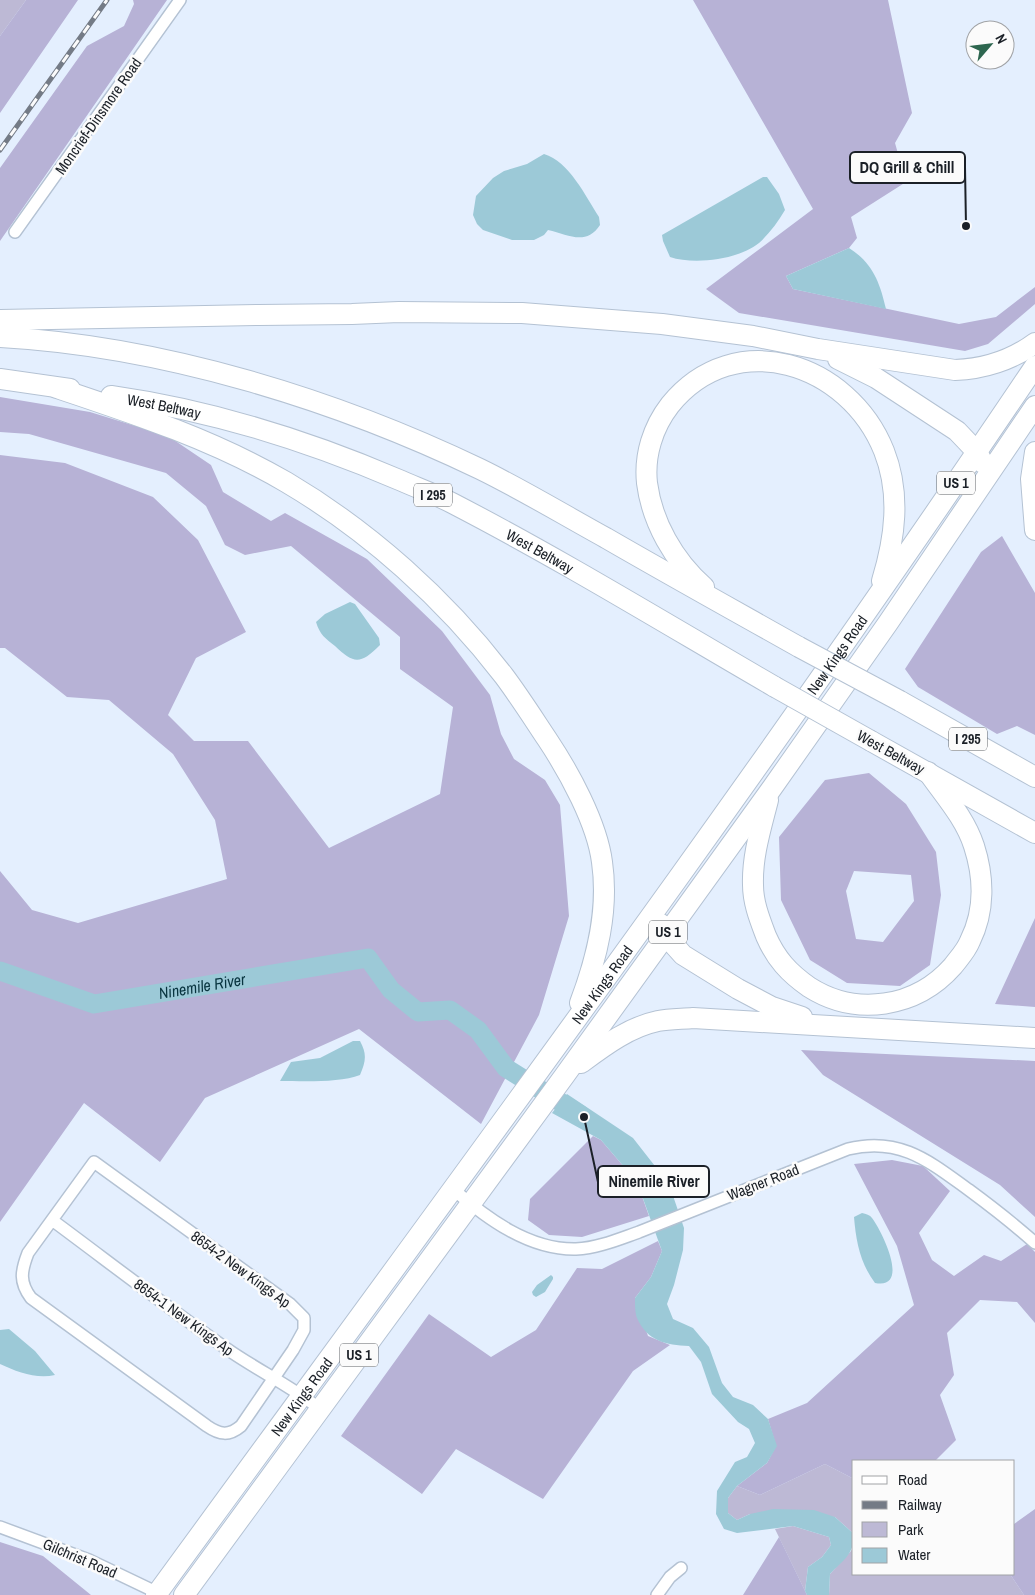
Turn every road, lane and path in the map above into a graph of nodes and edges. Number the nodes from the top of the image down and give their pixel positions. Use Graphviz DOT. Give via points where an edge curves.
graph roads {
  1 [pos="180,0"];
  2 [pos="15,232"];
  3 [pos="0,320"];
  4 [pos="0,336"];
  5 [pos="1035,343"];
  6 [pos="818,349"];
  7 [pos="1035,366"];
  8 [pos="0,379"];
  9 [pos="57,388"];
  10 [pos="1035,406"];
  11 [pos="977,452"];
  12 [pos="1035,452"];
  13 [pos="989,474"];
  14 [pos="1035,530"];
  15 [pos="876,599"];
  16 [pos="726,606"];
  17 [pos="928,772"];
  18 [pos="1035,777"];
  19 [pos="772,788"];
  20 [pos="1035,833"];
  21 [pos="662,902"];
  22 [pos="665,936"];
  23 [pos="826,1025"];
  24 [pos="571,1028"];
  25 [pos="1035,1038"];
  26 [pos="565,1075"];
  27 [pos="453,1189"];
  28 [pos="469,1204"];
  29 [pos="52,1220"];
  30 [pos="1035,1243"];
  31 [pos="272,1378"];
  32 [pos="302,1394"];
  33 [pos="320,1409"];
  34 [pos="0,1527"];
  35 [pos="681,1568"];
  36 [pos="157,1594"];
  37 [pos="184,1595"];
  38 [pos="657,1595"];
  1 -- 2 [label="street, Moncrief-Dinsmore Road"];
  3 -- 6 [label="highway" via="399,312 522,313 662,324 753,336"];
  4 -- 16 [label="highway, I 295" via="74,343 211,370 355,415 481,470"];
  5 -- 6 [label="highway" via="994,364 973,370"];
  6 -- 11 [label="highway" via="876,378 957,431"];
  7 -- 11 [label="highway, New Kings Road / US 1"];
  8 -- 9 [label="highway, West Beltway / I 295"];
  9 -- 17 [label="highway, West Beltway / I 295, bridge" via="143,400 248,426 352,460 451,502"];
  9 -- 24 [label="highway" via="146,417 221,448 286,483 358,530 416,580 462,626 503,675 578,791 602,860 602,922 592,970"];
  10 -- 13 [label="highway, New Kings Road / US 1"];
  11 -- 13 [label="highway"];
  11 -- 15 [label="highway, New Kings Road / US 1"];
  12 -- 14 [label="highway" via="1031,479"];
  13 -- 19 [label="highway, New Kings Road / US 1"];
  15 -- 16 [label="highway" via="889,559 895,502 892,480 876,434 848,399 816,375 784,363 761,361 714,371 688,386 664,413 652,437 647,458 649,497 658,524 674,553 698,582"];
  15 -- 21 [label="highway, New Kings Road / US 1"];
  16 -- 18 [label="highway, I 295, bridge"];
  17 -- 19 [label="highway" via="965,824 974,845 982,891 977,924 961,956 928,988 891,1003 873,1006 823,996 792,975 772,949 758,916 753,886 754,852"];
  17 -- 20 [label="highway, West Beltway / I 295"];
  19 -- 22 [label="highway, New Kings Road / US 1"];
  21 -- 22 [label="highway" via="660,922"];
  21 -- 24 [label="highway, New Kings Road / US 1"];
  22 -- 23 [label="highway" via="683,955 738,989 772,1006"];
  22 -- 26 [label="highway, New Kings Road / US 1"];
  23 -- 25 [label="highway"];
  23 -- 26 [label="highway" via="693,1018 658,1021 638,1027 606,1044"];
  24 -- 27 [label="highway, New Kings Road / US 1"];
  26 -- 28 [label="highway, New Kings Road / US 1"];
  27 -- 28 [label="street, Wagner Road"];
  27 -- 32 [label="highway, New Kings Road / US 1"];
  28 -- 30 [label="street, Wagner Road" via="536,1243 560,1248 593,1247 639,1232 848,1149 888,1146 913,1153 934,1164"];
  28 -- 33 [label="highway, New Kings Road / US 1"];
  29 -- 31 [label="street, 8654-1 New Kings Ap" via="228,1350"];
  29 -- 31 [label="street, 8654-2 New Kings Ap" via="28,1253 23,1266 24,1289 207,1426 216,1432 233,1432"];
  29 -- 31 [label="street, 8654-2 New Kings Ap" via="94,1162 115,1177 304,1318 304,1330"];
  31 -- 32 [label="street, 8654-1 New Kings Ap"];
  32 -- 33 [label="street, 8654-1 New Kings Ap"];
  32 -- 36 [label="highway, New Kings Road / US 1"];
  33 -- 37 [label="highway, New Kings Road / US 1"];
  34 -- 36 [label="street, Gilchrist Road" via="89,1560"];
  35 -- 38 [label="street"];
}
